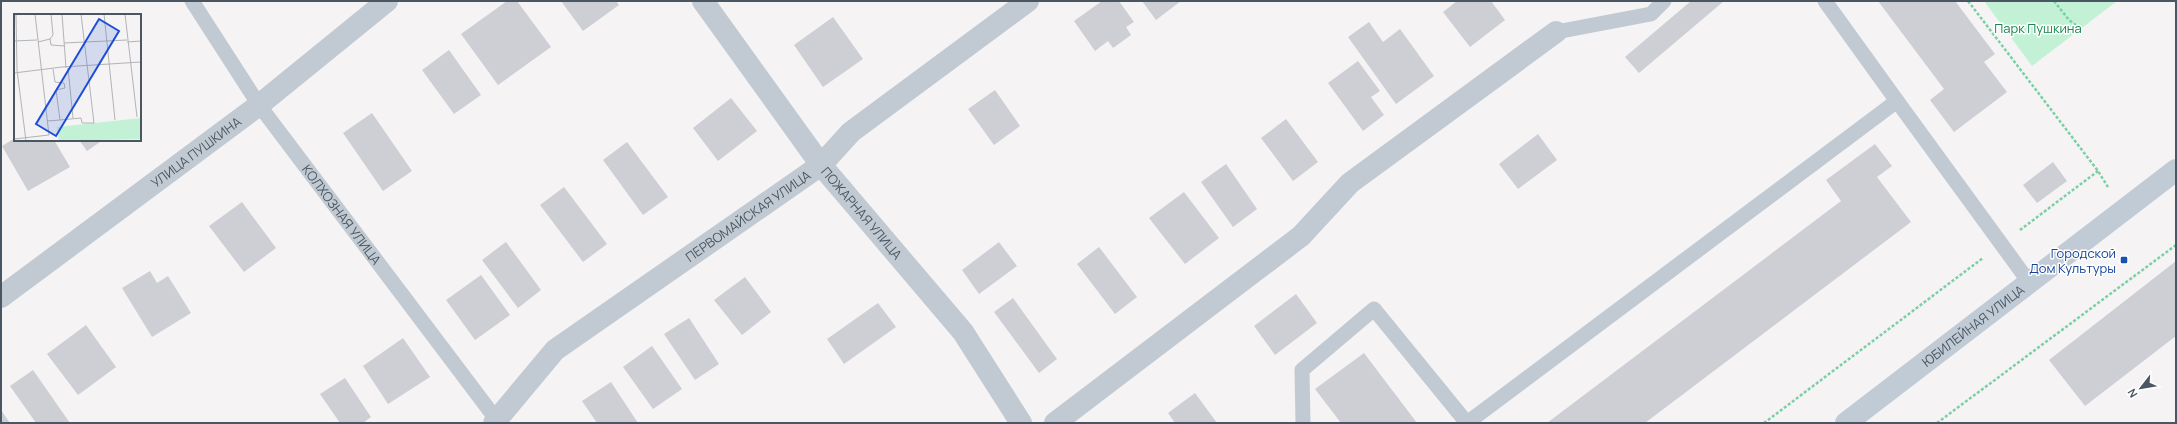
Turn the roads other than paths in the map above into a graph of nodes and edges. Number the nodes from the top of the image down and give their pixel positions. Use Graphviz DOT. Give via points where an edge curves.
graph roads {
  1 [pos="192,1"];
  2 [pos="387,1"];
  3 [pos="703,1"];
  4 [pos="1028,1"];
  5 [pos="1664,1"];
  6 [pos="1825,1"];
  7 [pos="1556,32"];
  8 [pos="1897,101"];
  9 [pos="259,105"];
  10 [pos="820,165"];
  11 [pos="2176,170"];
  12 [pos="2029,282"];
  13 [pos="1,297"];
  14 [pos="496,422"];
  15 [pos="1021,423"];
  16 [pos="1055,423"];
  17 [pos="1303,423"];
  18 [pos="1467,423"];
  19 [pos="1846,423"];
  1 -- 9 [label="lane, КОЛХОЗНАЯ УЛИЦА"];
  2 -- 9 [label="street, УЛИЦА ПУШКИНА"];
  3 -- 10 [label="street, ПОЖАРНАЯ УЛИЦА"];
  4 -- 10 [label="street, ПЕРВОМАЙСКАЯ УЛИЦА" via="851,132"];
  5 -- 7 [label="lane" via="1651,14"];
  6 -- 8 [label="lane"];
  7 -- 16 [label="street" via="1350,183 1301,236"];
  8 -- 12 [label="lane"];
  8 -- 18 [label="lane"];
  9 -- 13 [label="street, УЛИЦА ПУШКИНА"];
  9 -- 14 [label="lane, КОЛХОЗНАЯ УЛИЦА"];
  10 -- 14 [label="street, ПЕРВОМАЙСКАЯ УЛИЦА" via="555,350"];
  10 -- 15 [label="street, ПОЖАРНАЯ УЛИЦА" via="963,332"];
  11 -- 12 [label="main road, ЮБИЛЕЙНАЯ УЛИЦА"];
  12 -- 19 [label="main road, ЮБИЛЕЙНАЯ УЛИЦА"];
  17 -- 18 [label="lane" via="1302,370 1374,309"];
}
